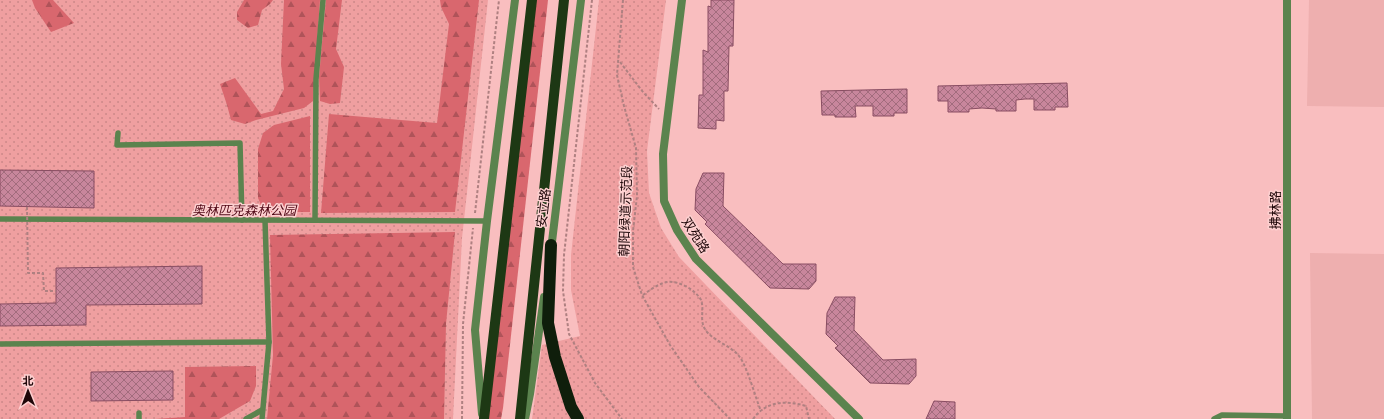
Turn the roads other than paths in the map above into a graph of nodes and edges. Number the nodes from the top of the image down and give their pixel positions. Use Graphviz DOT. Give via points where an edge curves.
graph roads {
  1 [pos="323,0"];
  2 [pos="515,0"];
  3 [pos="532,0"];
  4 [pos="564,0"];
  5 [pos="580,0"];
  6 [pos="682,0"];
  7 [pos="1287,0"];
  8 [pos="118,133"];
  9 [pos="0,219"];
  10 [pos="242,220"];
  11 [pos="266,220"];
  12 [pos="315,220"];
  13 [pos="487,221"];
  14 [pos="552,245"];
  15 [pos="269,342"];
  16 [pos="0,344"];
  17 [pos="262,410"];
  18 [pos="1288,417"];
  19 [pos="246,419"];
  20 [pos="262,419"];
  21 [pos="483,419"];
  22 [pos="520,419"];
  23 [pos="525,419"];
  24 [pos="578,419"];
  25 [pos="859,419"];
  26 [pos="1214,419"];
  1 -- 12 [label="lane" via="316,79"];
  2 -- 13 [label="street"];
  3 -- 21 [label="main road"];
  4 -- 22 [label="main road, 安立路"];
  5 -- 14 [label="street, 安立路"];
  6 -- 25 [label="street, 双苑路" via="666,117 663,154 664,201 677,230 696,259"];
  7 -- 18 [label="street, 拂林路"];
  8 -- 10 [label="lane" via="117,145 240,143"];
  9 -- 10 [label="lane"];
  10 -- 11 [label="lane"];
  11 -- 12 [label="lane"];
  11 -- 15 [label="lane"];
  12 -- 13 [label="lane"];
  13 -- 21 [label="street" via="475,330"];
  14 -- 23 [label="street, 安立路"];
  14 -- 24 [label="highway" via="548,323 555,357 571,407"];
  15 -- 16 [label="lane"];
  15 -- 17 [label="lane"];
  17 -- 19 [label="lane"];
  17 -- 20 [label="lane"];
  18 -- 26 [label="lane" via="1222,415"];
}
